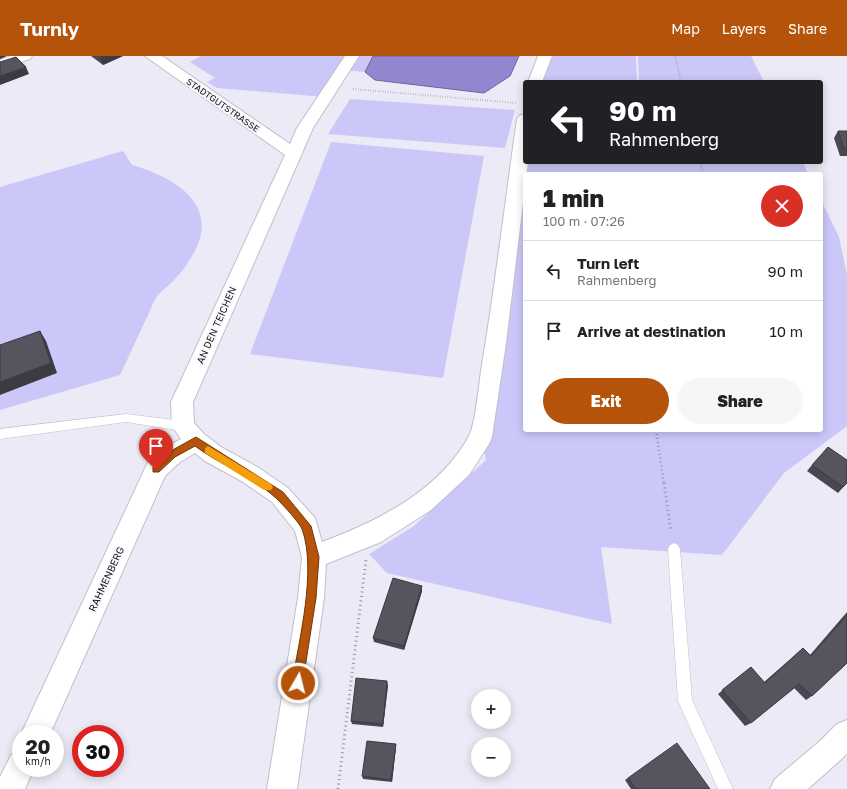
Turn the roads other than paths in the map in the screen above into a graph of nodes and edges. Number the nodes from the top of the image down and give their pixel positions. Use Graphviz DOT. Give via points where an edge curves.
graph roads {
  1 [pos="25,56"];
  2 [pos="152,56"];
  3 [pos="352,56"];
  4 [pos="545,56"];
  5 [pos="0,65"];
  6 [pos="536,80"];
  7 [pos="521,111"];
  8 [pos="294,154"];
  9 [pos="189,433"];
  10 [pos="0,434"];
  11 [pos="674,549"];
  12 [pos="314,557"];
  13 [pos="39,725"];
  14 [pos="847,734"];
  15 [pos="16,777"];
  16 [pos="10,789"];
  17 [pos="282,789"];
  18 [pos="726,789"];
  19 [pos="785,789"];
  1 -- 5 [label="street"];
  2 -- 8 [label="street, STADTGUTSTRASSE"];
  3 -- 8 [label="street, AN DEN TEICHEN" via="305,128"];
  4 -- 6 [label="street"];
  7 -- 12 [label="street" via="496,343 481,437 461,468 423,503 372,534"];
  8 -- 9 [label="street, AN DEN TEICHEN" via="182,402"];
  9 -- 10 [label="lane" via="126,418"];
  9 -- 12 [label="street" via="213,454 251,475 283,498 306,526"];
  9 -- 13 [label="street, RAHMENBERG" via="156,470"];
  11 -- 18 [label="lane" via="685,701"];
  12 -- 17 [label="street" via="311,598"];
  14 -- 19 [label="street"];
  15 -- 16 [label="street"];
}
